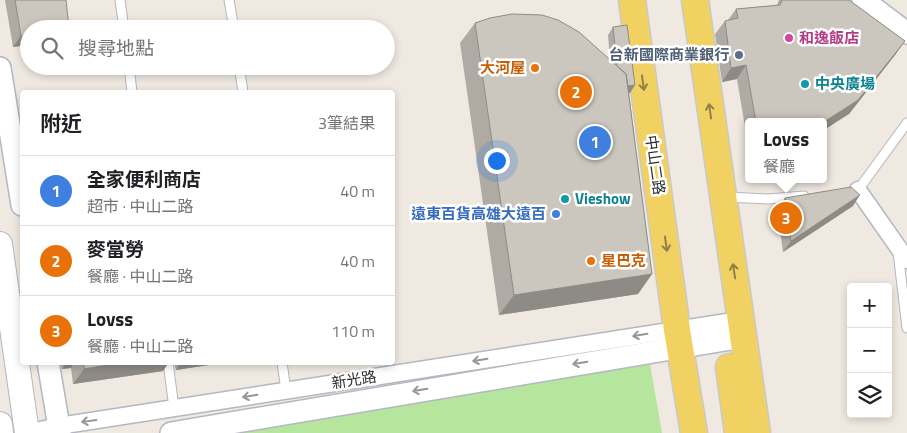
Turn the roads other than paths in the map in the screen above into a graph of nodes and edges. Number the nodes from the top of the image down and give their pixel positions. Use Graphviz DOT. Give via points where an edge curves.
graph roads {
  1 [pos="120,0"];
  2 [pos="229,0"];
  3 [pos="632,0"];
  4 [pos="694,0"];
  5 [pos="863,0"];
  6 [pos="123,20"];
  7 [pos="232,20"];
  8 [pos="907,33"];
  9 [pos="0,68"];
  10 [pos="130,75"];
  11 [pos="240,75"];
  12 [pos="132,90"];
  13 [pos="243,90"];
  14 [pos="907,123"];
  15 [pos="853,191"];
  16 [pos="20,192"];
  17 [pos="818,194"];
  18 [pos="722,197"];
  19 [pos="0,244"];
  20 [pos="897,245"];
  21 [pos="907,260"];
  22 [pos="907,328"];
  23 [pos="737,332"];
  24 [pos="685,340"];
  25 [pos="48,365"];
  26 [pos="168,365"];
  27 [pos="282,365"];
  28 [pos="286,391"];
  29 [pos="174,408"];
  30 [pos="0,424"];
  31 [pos="59,429"];
  32 [pos="1,433"];
  33 [pos="27,433"];
  34 [pos="171,433"];
  35 [pos="694,433"];
  36 [pos="712,433"];
  37 [pos="738,433"];
  38 [pos="757,433"];
  1 -- 6 [label="lane"];
  2 -- 7 [label="lane"];
  3 -- 24 [label="main road, 中山二路, one-way"];
  18 -- 4 [label="main road, one-way"];
  5 -- 8 [label="street"];
  9 -- 16 [label="street"];
  10 -- 12 [label="lane"];
  11 -- 13 [label="lane"];
  14 -- 15 [label="lane"];
  15 -- 20 [label="street"];
  17 -- 18 [label="lane" via="768,199"];
  23 -- 18 [label="main road, one-way"];
  19 -- 33 [label="main road"];
  20 -- 21 [label="street"];
  20 -- 22 [label="lane"];
  23 -- 24 [label="street, 新光路"];
  23 -- 37 [label="main road" via="729,369"];
  23 -- 38 [label="main road"];
  24 -- 28 [label="street, 新光路, one-way"];
  24 -- 34 [label="street, 新光路, one-way"];
  24 -- 35 [label="main road, 中山二路"];
  24 -- 36 [label="main road, 中山二路"];
  25 -- 31 [label="street"];
  26 -- 29 [label="lane"];
  27 -- 28 [label="lane"];
  28 -- 29 [label="street, 新光路, one-way"];
  29 -- 31 [label="street, 新光路, one-way"];
  30 -- 32 [label="main road"];
  31 -- 33 [label="street, 新光路"];
}
